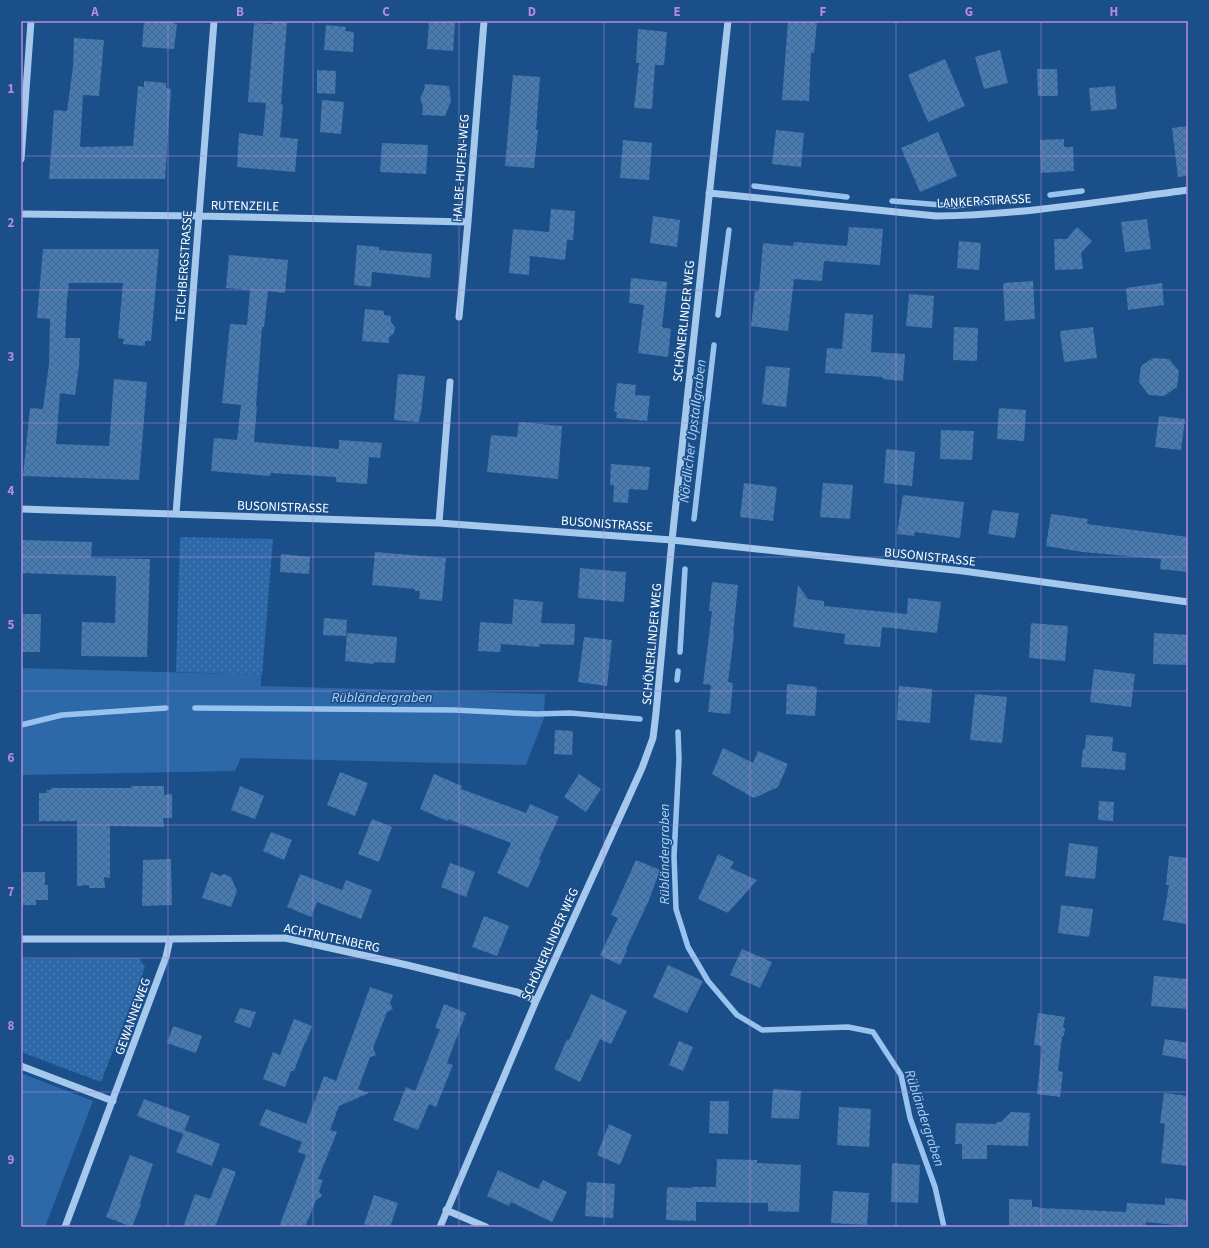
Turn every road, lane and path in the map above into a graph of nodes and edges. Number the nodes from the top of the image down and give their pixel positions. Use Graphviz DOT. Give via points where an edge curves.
graph roads {
  1 [pos="32,21"];
  2 [pos="214,21"];
  3 [pos="484,21"];
  4 [pos="728,21"];
  5 [pos="21,159"];
  6 [pos="1188,190"];
  7 [pos="709,193"];
  8 [pos="21,214"];
  9 [pos="198,216"];
  10 [pos="468,222"];
  11 [pos="459,317"];
  12 [pos="450,382"];
  13 [pos="21,509"];
  14 [pos="176,514"];
  15 [pos="439,523"];
  16 [pos="672,540"];
  17 [pos="1188,602"];
  18 [pos="21,939"];
  19 [pos="170,939"];
  20 [pos="536,1001"];
  21 [pos="21,1066"];
  22 [pos="113,1101"];
  23 [pos="446,1210"];
  24 [pos="65,1227"];
  25 [pos="440,1227"];
  26 [pos="486,1227"];
  1 -- 5 [label="street"];
  2 -- 9 [label="street, TEICHBERGSTRASSE"];
  3 -- 10 [label="street, HALBE-HUFEN-WEG"];
  4 -- 7 [label="street, SCHÖNERLINDER WEG"];
  6 -- 7 [label="street, LANKER STRASSE" via="1007,213 936,216"];
  7 -- 16 [label="street, SCHÖNERLINDER WEG"];
  8 -- 9 [label="street, RUTENZEILE"];
  9 -- 10 [label="street, RUTENZEILE"];
  9 -- 14 [label="street, TEICHBERGSTRASSE"];
  10 -- 11 [label="street, HALBE-HUFEN-WEG"];
  12 -- 15 [label="street"];
  13 -- 14 [label="street, BUSONISTRASSE"];
  14 -- 15 [label="street, BUSONISTRASSE"];
  15 -- 16 [label="street, BUSONISTRASSE"];
  16 -- 17 [label="street, BUSONISTRASSE" via="963,572"];
  16 -- 20 [label="street, SCHÖNERLINDER WEG" via="653,738 642,768"];
  18 -- 19 [label="street, ACHTRUTENBERG"];
  19 -- 20 [label="street, ACHTRUTENBERG" via="285,938 517,992"];
  19 -- 22 [label="street, GEWANNEWEG" via="166,957"];
  20 -- 23 [label="street, SCHÖNERLINDER WEG"];
  21 -- 22 [label="street"];
  22 -- 24 [label="street, GEWANNEWEG"];
  23 -- 25 [label="street, SCHÖNERLINDER WEG"];
  23 -- 26 [label="street"];
}
